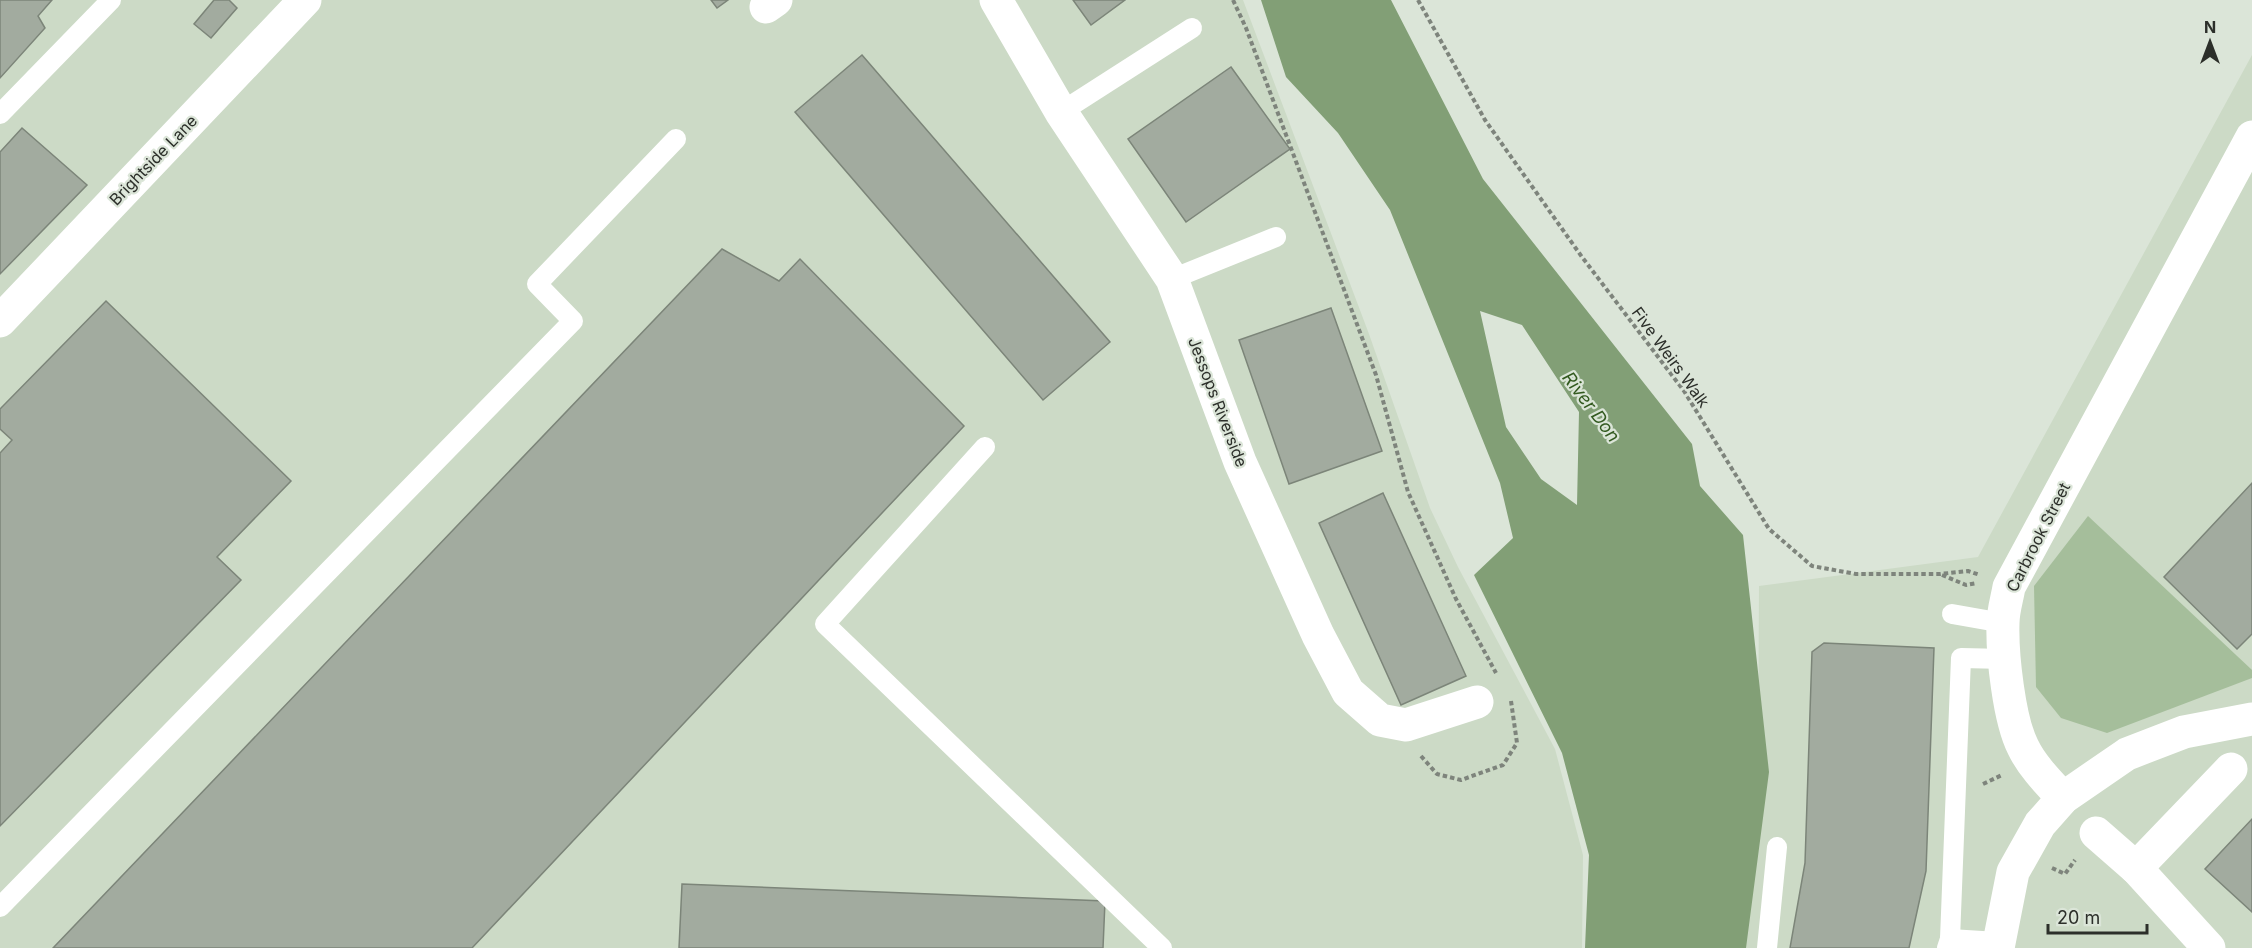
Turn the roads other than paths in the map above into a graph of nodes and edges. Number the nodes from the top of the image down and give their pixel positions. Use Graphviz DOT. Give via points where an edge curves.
graph roads {
  1 [pos="111,0"];
  2 [pos="305,0"];
  3 [pos="996,0"];
  4 [pos="1192,28"];
  5 [pos="1060,112"];
  6 [pos="0,114"];
  7 [pos="2252,137"];
  8 [pos="676,140"];
  9 [pos="1276,237"];
  10 [pos="1172,279"];
  11 [pos="0,321"];
  12 [pos="985,447"];
  13 [pos="1952,615"];
  14 [pos="2003,623"];
  15 [pos="2006,659"];
  16 [pos="1493,699"];
  17 [pos="2252,719"];
  18 [pos="2230,769"];
  19 [pos="2063,798"];
  20 [pos="2096,833"];
  21 [pos="1777,847"];
  22 [pos="2136,868"];
  23 [pos="0,907"];
  24 [pos="1948,944"];
  25 [pos="1998,945"];
  26 [pos="1162,948"];
  27 [pos="1767,948"];
  28 [pos="2209,948"];
  1 -- 6 [label="lane"];
  2 -- 11 [label="street, Brightside Lane"];
  3 -- 5 [label="street, Jessops Riverside"];
  4 -- 5 [label="lane"];
  5 -- 10 [label="street, Jessops Riverside"];
  7 -- 14 [label="street, Carbrook Street" via="2009,587"];
  8 -- 23 [label="lane" via="537,284 573,321"];
  9 -- 10 [label="lane"];
  10 -- 16 [label="street, Jessops Riverside" via="1240,462 1348,692 1380,720 1406,725"];
  12 -- 26 [label="lane" via="825,624"];
  13 -- 14 [label="lane"];
  14 -- 15 [label="street, Carbrook Street"];
  15 -- 19 [label="street, Carbrook Street" via="2009,694 2022,747"];
  15 -- 24 [label="lane" via="1961,658"];
  17 -- 19 [label="street" via="2184,732 2127,754"];
  18 -- 22 [label="street"];
  19 -- 25 [label="street" via="2040,824 2013,872"];
  20 -- 22 [label="street"];
  21 -- 27 [label="lane"];
  22 -- 28 [label="street"];
  24 -- 25 [label="lane"];
}
